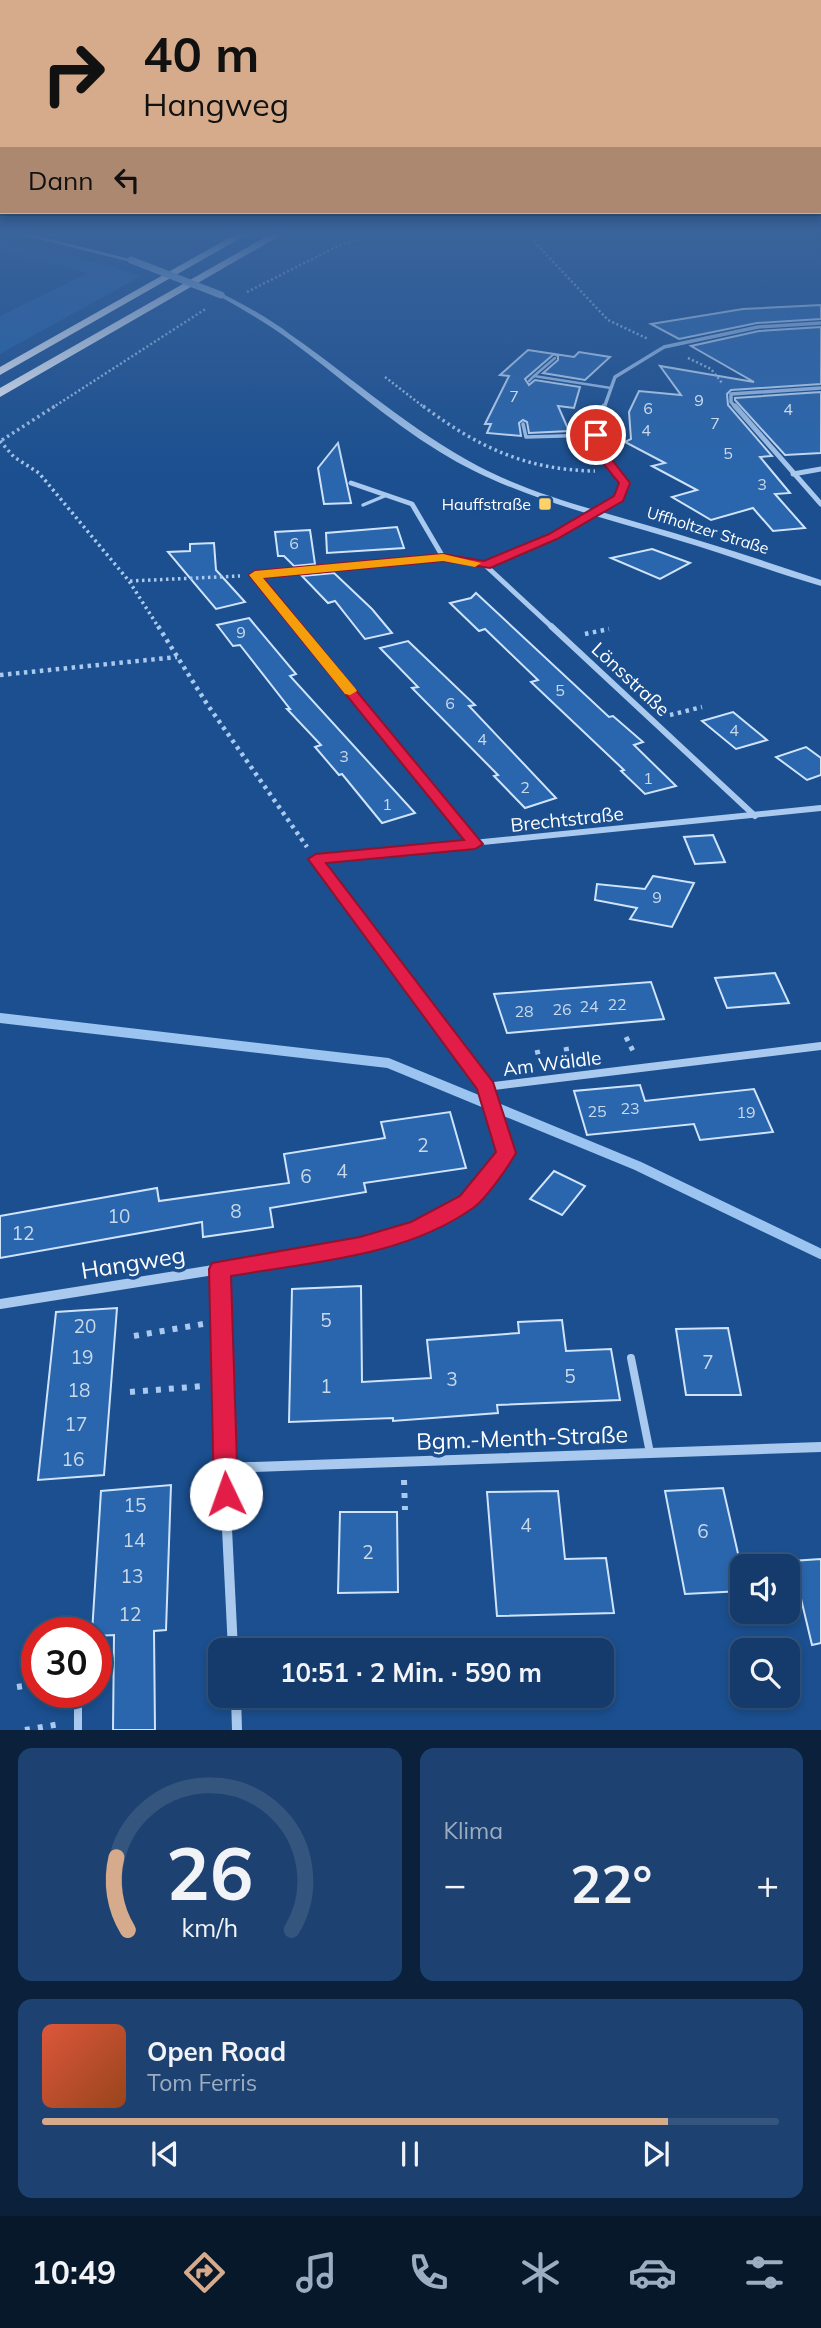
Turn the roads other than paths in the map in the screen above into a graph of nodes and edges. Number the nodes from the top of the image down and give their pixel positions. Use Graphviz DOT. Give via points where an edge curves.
graph roads {
  1 [pos="99,316"];
  2 [pos="135,316"];
  3 [pos="258,316"];
  4 [pos="821,323"];
  5 [pos="555,358"];
  6 [pos="0,372"];
  7 [pos="534,376"];
  8 [pos="529,381"];
  9 [pos="611,388"];
  10 [pos="821,388"];
  11 [pos="0,393"];
  12 [pos="523,424"];
  13 [pos="596,435"];
  14 [pos="821,469"];
  15 [pos="793,474"];
  16 [pos="351,483"];
  17 [pos="387,495"];
  18 [pos="821,504"];
  19 [pos="363,505"];
  20 [pos="595,513"];
  21 [pos="443,557"];
  22 [pos="485,565"];
  23 [pos="821,583"];
  24 [pos="821,808"];
  25 [pos="755,816"];
  26 [pos="475,844"];
  27 [pos="316,859"];
  28 [pos="821,1046"];
  29 [pos="486,1087"];
  30 [pos="220,1269"];
  31 [pos="0,1304"];
  32 [pos="631,1359"];
  33 [pos="821,1447"];
  34 [pos="650,1453"];
  35 [pos="224,1468"];
  36 [pos="232,1638"];
  37 [pos="236,1708"];
  38 [pos="237,1730"];
  1 -- 6 [label="highway"];
  2 -- 11 [label="highway"];
  3 -- 20 [label="street, Uffholtzer Straße, bridge" via="289,334 430,444 479,470"];
  4 -- 9 [label="street" via="758,327 664,347 615,377"];
  5 -- 7 [label="lane"];
  7 -- 8 [label="lane"];
  7 -- 9 [label="lane"];
  9 -- 13 [label="street"];
  10 -- 15 [label="street" via="731,394 731,402"];
  12 -- 13 [label="lane" via="526,437"];
  13 -- 20 [label="street" via="625,483 619,498"];
  14 -- 15 [label="street"];
  15 -- 18 [label="street"];
  16 -- 17 [label="street"];
  17 -- 19 [label="lane"];
  17 -- 21 [label="street" via="412,504"];
  20 -- 22 [label="street"];
  20 -- 23 [label="street, Uffholtzer Straße"];
  21 -- 22 [label="street"];
  21 -- 26 [label="street" via="255,575"];
  22 -- 25 [label="street, Lönsstraße"];
  24 -- 25 [label="street, Brechtstraße"];
  25 -- 26 [label="street, Brechtstraße"];
  26 -- 27 [label="street, Brechtstraße"];
  27 -- 29 [label="street, Am Wäldle"];
  28 -- 29 [label="street, Am Wäldle"];
  29 -- 30 [label="street, Hangweg" via="506,1153 467,1202 418,1228 360,1246"];
  30 -- 31 [label="street, Hangweg"];
  30 -- 35 [label="street"];
  32 -- 34 [label="lane"];
  33 -- 34 [label="street, Bgm.-Menth-Straße"];
  34 -- 35 [label="street, Bgm.-Menth-Straße"];
  35 -- 36 [label="street"];
  37 -- 38 [label="street"];
}
